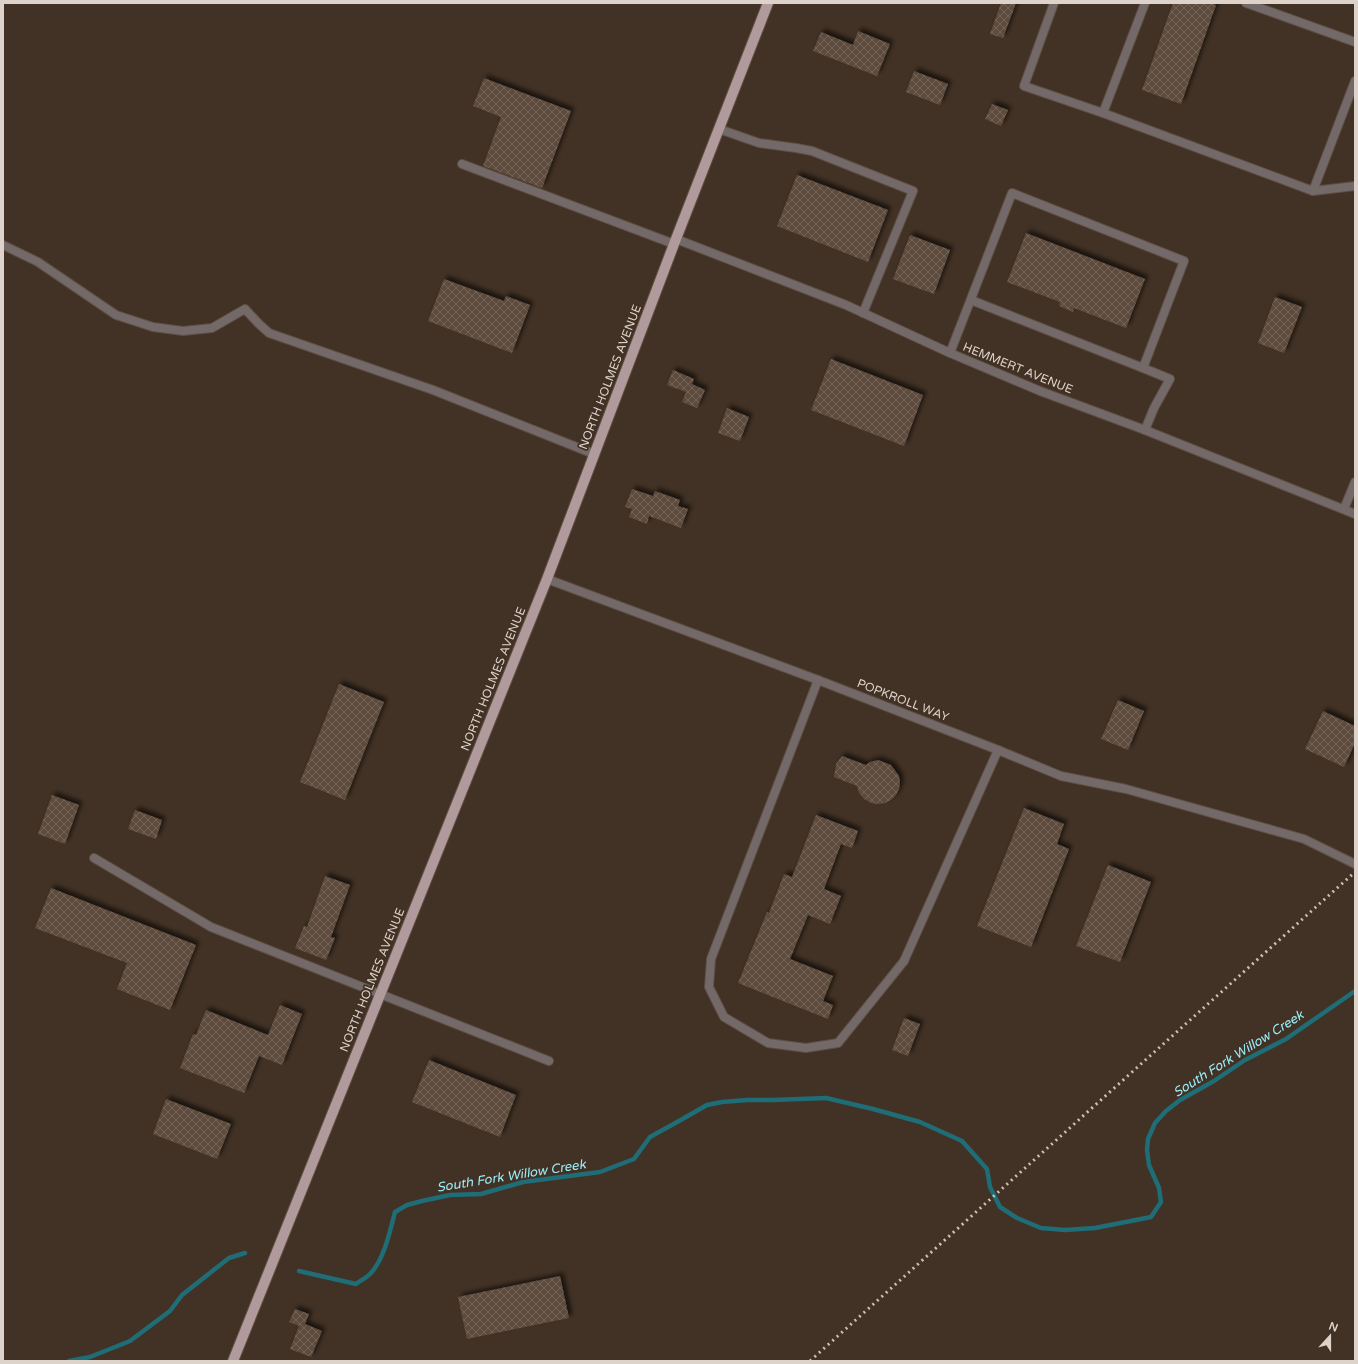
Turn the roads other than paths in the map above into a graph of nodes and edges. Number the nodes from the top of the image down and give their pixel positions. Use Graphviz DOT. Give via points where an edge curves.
graph roads {
  1 [pos="768,3"];
  2 [pos="1054,3"];
  3 [pos="1145,3"];
  4 [pos="1246,3"];
  5 [pos="1355,42"];
  6 [pos="1355,81"];
  7 [pos="1103,113"];
  8 [pos="719,129"];
  9 [pos="462,164"];
  10 [pos="1355,186"];
  11 [pos="1313,191"];
  12 [pos="675,242"];
  13 [pos="3,244"];
  14 [pos="971,300"];
  15 [pos="863,313"];
  16 [pos="950,354"];
  17 [pos="1143,368"];
  18 [pos="1145,430"];
  19 [pos="594,454"];
  20 [pos="1355,482"];
  21 [pos="1344,509"];
  22 [pos="1355,514"];
  23 [pos="547,579"];
  24 [pos="818,680"];
  25 [pos="998,750"];
  26 [pos="94,858"];
  27 [pos="1355,864"];
  28 [pos="380,994"];
  29 [pos="549,1062"];
  30 [pos="233,1361"];
  1 -- 8 [label="main road, NORTH HOLMES AVENUE"];
  2 -- 7 [label="street" via="1024,86"];
  3 -- 7 [label="street"];
  4 -- 5 [label="street"];
  6 -- 11 [label="street"];
  7 -- 11 [label="street"];
  8 -- 12 [label="main road, NORTH HOLMES AVENUE"];
  8 -- 15 [label="street" via="759,143 812,151 913,191"];
  9 -- 12 [label="street, HEMMERT AVENUE"];
  10 -- 11 [label="street"];
  12 -- 15 [label="street, HEMMERT AVENUE"];
  12 -- 19 [label="main road, NORTH HOLMES AVENUE"];
  13 -- 19 [label="street" via="38,262 116,315 152,327 184,331 212,328 245,310 269,333 433,390"];
  14 -- 16 [label="street"];
  14 -- 17 [label="street"];
  14 -- 17 [label="street" via="1012,193 1184,260"];
  15 -- 16 [label="street, HEMMERT AVENUE"];
  16 -- 18 [label="street, HEMMERT AVENUE"];
  17 -- 18 [label="street" via="1170,379"];
  18 -- 21 [label="street, HEMMERT AVENUE"];
  19 -- 23 [label="main road, NORTH HOLMES AVENUE"];
  20 -- 21 [label="street"];
  21 -- 22 [label="street, HEMMERT AVENUE"];
  23 -- 24 [label="street, POPKROLL WAY"];
  23 -- 28 [label="main road, NORTH HOLMES AVENUE"];
  24 -- 25 [label="street, POPKROLL WAY"];
  24 -- 25 [label="street" via="711,959 709,987 724,1017 768,1042 806,1048 838,1043 904,961"];
  25 -- 27 [label="street, POPKROLL WAY" via="1061,776 1126,789 1304,839"];
  26 -- 28 [label="street" via="211,927"];
  28 -- 29 [label="street"];
  28 -- 30 [label="main road, NORTH HOLMES AVENUE"];
}
